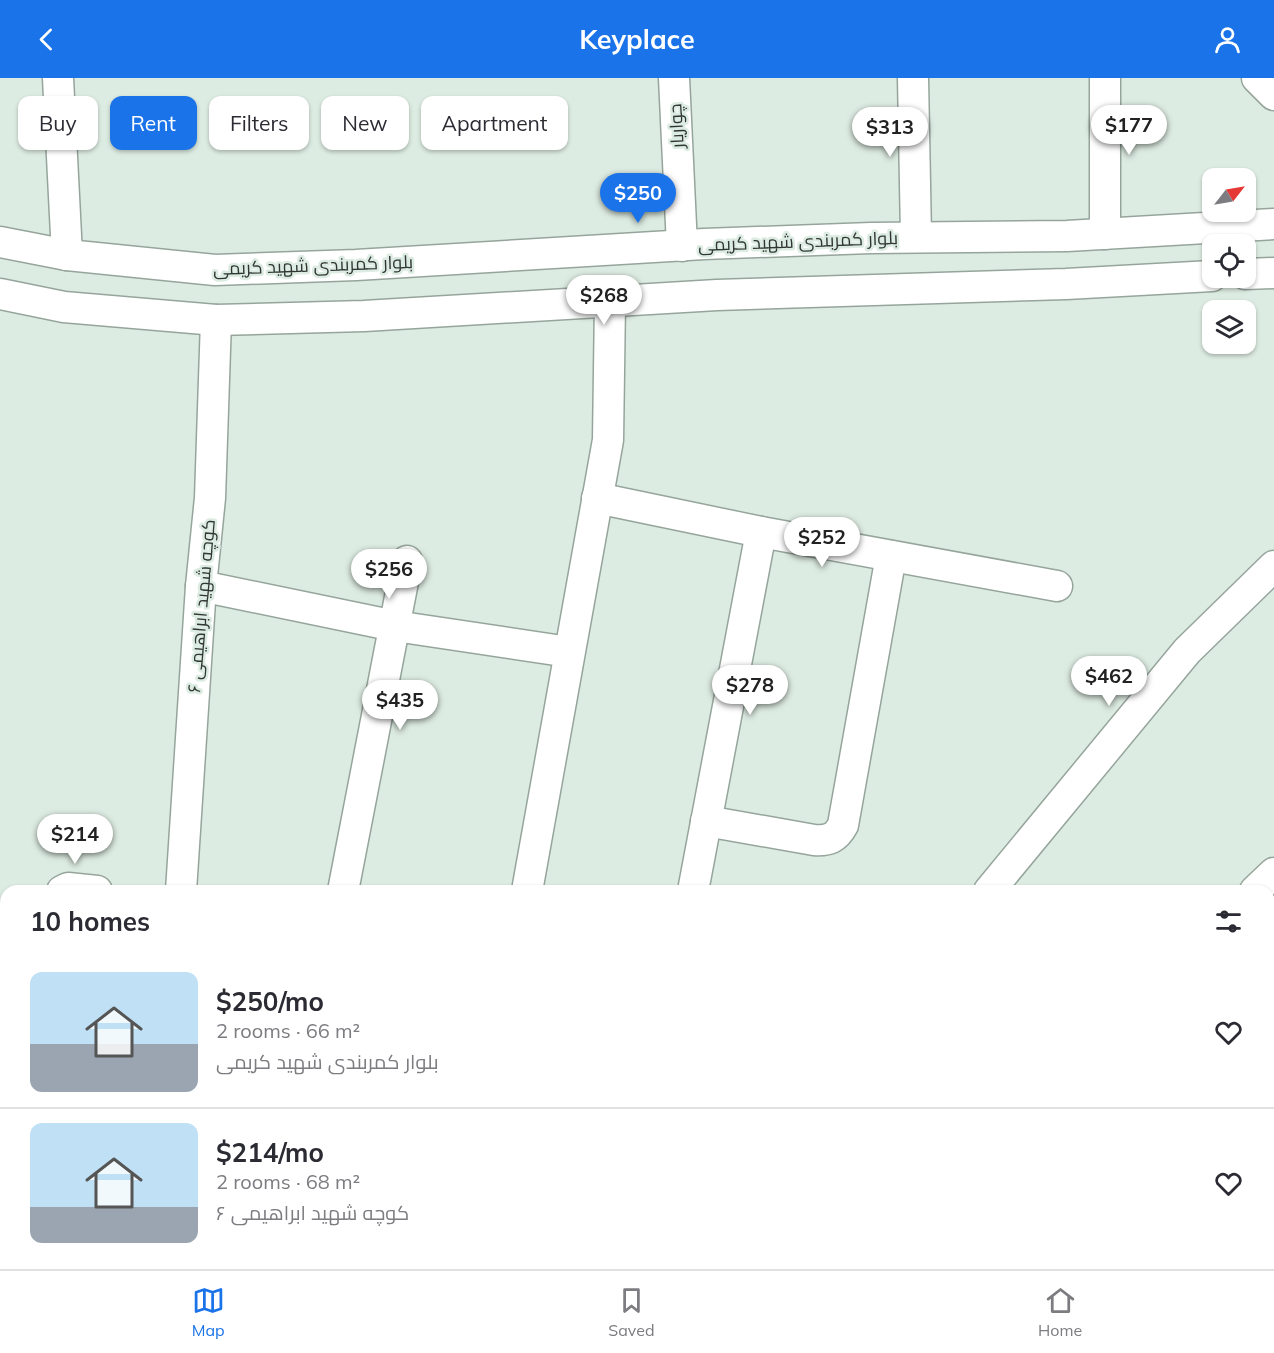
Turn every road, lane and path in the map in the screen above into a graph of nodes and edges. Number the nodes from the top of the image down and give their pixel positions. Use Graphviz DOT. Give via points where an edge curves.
graph roads {
  1 [pos="58,78"];
  2 [pos="674,78"];
  3 [pos="913,78"];
  4 [pos="1105,78"];
  5 [pos="1257,78"];
  6 [pos="1274,95"];
  7 [pos="1274,224"];
  8 [pos="1105,234"];
  9 [pos="916,237"];
  10 [pos="0,242"];
  11 [pos="682,246"];
  12 [pos="68,255"];
  13 [pos="1274,273"];
  14 [pos="1256,274"];
  15 [pos="1202,277"];
  16 [pos="0,294"];
  17 [pos="610,302"];
  18 [pos="216,320"];
  19 [pos="597,498"];
  20 [pos="760,532"];
  21 [pos="891,556"];
  22 [pos="407,561"];
  23 [pos="1274,566"];
  24 [pos="201,586"];
  25 [pos="1057,586"];
  26 [pos="395,626"];
  27 [pos="569,652"];
  28 [pos="706,821"];
  29 [pos="1274,873"];
  30 [pos="181,885"];
  31 [pos="344,885"];
  32 [pos="528,885"];
  33 [pos="694,885"];
  34 [pos="994,885"];
  35 [pos="1261,885"];
  1 -- 12 [label="street"];
  2 -- 11 [label="street, چواریار"];
  3 -- 9 [label="street"];
  4 -- 8 [label="street"];
  5 -- 6 [label="street"];
  7 -- 8 [label="street, بلوار کمربندی شهید کریمی"];
  8 -- 9 [label="street, بلوار کمربندی شهید کریمی"];
  9 -- 11 [label="street, بلوار کمربندی شهید کریمی"];
  10 -- 12 [label="street, بلوار کمربندی شهید کریمی"];
  11 -- 12 [label="street, بلوار کمربندی شهید کریمی" via="215,270"];
  13 -- 14 [label="street"];
  15 -- 17 [label="street"];
  16 -- 18 [label="street" via="64,307"];
  17 -- 18 [label="street"];
  17 -- 19 [label="street" via="608,440"];
  18 -- 24 [label="street, کوچه شهید ابراهیمی ۶" via="210,498"];
  19 -- 20 [label="street"];
  19 -- 27 [label="street"];
  20 -- 21 [label="street"];
  20 -- 28 [label="street"];
  21 -- 25 [label="street"];
  21 -- 28 [label="street" via="843,825 837,836 826,841 814,840"];
  22 -- 26 [label="street"];
  23 -- 34 [label="street" via="1187,651"];
  24 -- 26 [label="street"];
  24 -- 30 [label="street, کوچه شهید ابراهیمی ۶"];
  26 -- 27 [label="street"];
  26 -- 31 [label="street"];
  27 -- 32 [label="street"];
  28 -- 33 [label="street"];
  29 -- 35 [label="street"];
}
